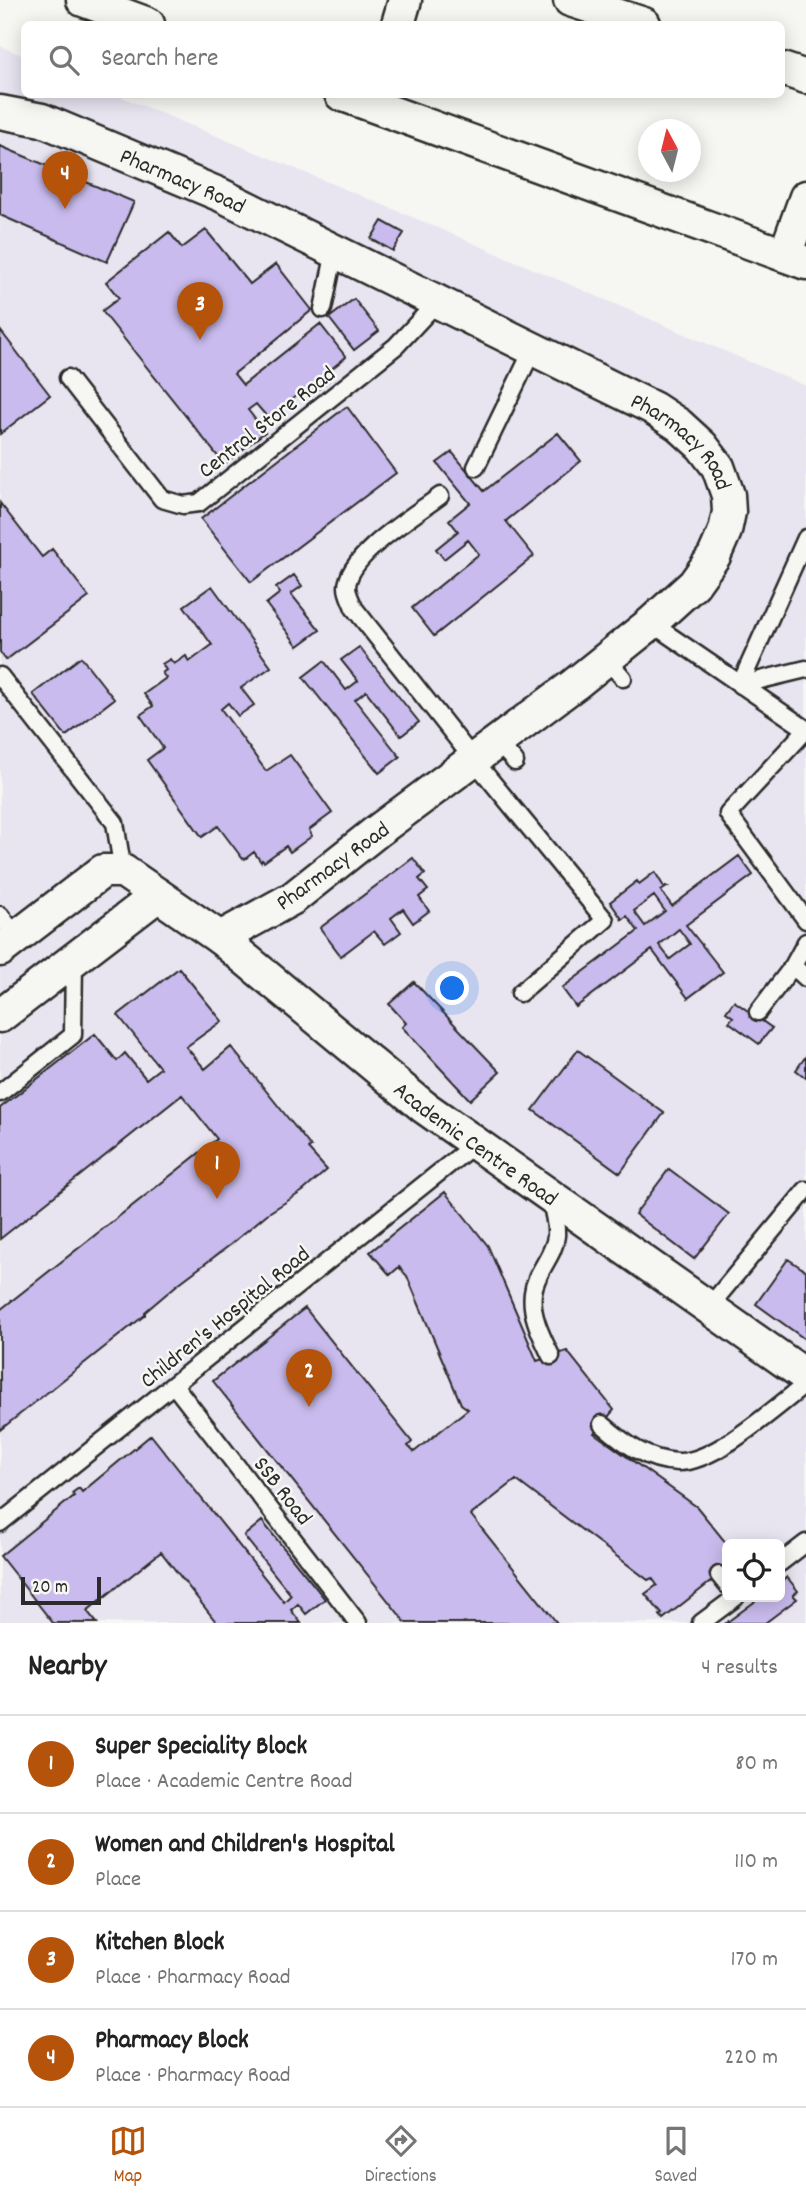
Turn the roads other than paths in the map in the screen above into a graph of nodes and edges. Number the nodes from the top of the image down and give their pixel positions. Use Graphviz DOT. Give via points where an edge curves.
graph roads {
  1 [pos="83,0"];
  2 [pos="405,0"];
  3 [pos="580,2"];
  4 [pos="140,21"];
  5 [pos="399,21"];
  6 [pos="635,21"];
  7 [pos="785,70"];
  8 [pos="806,77"];
  9 [pos="374,100"];
  10 [pos="0,112"];
  11 [pos="806,197"];
  12 [pos="335,251"];
  13 [pos="796,259"];
  14 [pos="437,302"];
  15 [pos="323,309"];
  16 [pos="533,349"];
  17 [pos="68,379"];
  18 [pos="476,467"];
  19 [pos="440,496"];
  20 [pos="806,538"];
  21 [pos="650,623"];
  22 [pos="806,669"];
  23 [pos="0,676"];
  24 [pos="740,685"];
  25 [pos="806,729"];
  26 [pos="495,754"];
  27 [pos="123,871"];
  28 [pos="158,895"];
  29 [pos="806,920"];
  30 [pos="6,934"];
  31 [pos="220,937"];
  32 [pos="806,942"];
  33 [pos="74,960"];
  34 [pos="793,966"];
  35 [pos="806,978"];
  36 [pos="520,993"];
  37 [pos="758,1012"];
  38 [pos="0,1016"];
  39 [pos="0,1093"];
  40 [pos="476,1143"];
  41 [pos="806,1190"];
  42 [pos="550,1196"];
  43 [pos="709,1307"];
  44 [pos="551,1356"];
  45 [pos="806,1376"];
  46 [pos="806,1384"];
  47 [pos="174,1385"];
  48 [pos="602,1424"];
  49 [pos="0,1523"];
  50 [pos="806,1543"];
  51 [pos="785,1559"];
  52 [pos="729,1602"];
  53 [pos="358,1623"];
  54 [pos="701,1623"];
  1 -- 4 [label="street"];
  2 -- 5 [label="street"];
  3 -- 6 [label="street"];
  7 -- 8 [label="street"];
  9 -- 13 [label="street"];
  10 -- 12 [label="street, Pharmacy Road" via="55,125 220,195"];
  11 -- 13 [label="street"];
  12 -- 14 [label="street, Pharmacy Road"];
  12 -- 15 [label="lane"];
  14 -- 16 [label="street, Pharmacy Road"];
  14 -- 17 [label="lane, Central Store Road" via="396,346 199,503 183,505 162,499"];
  16 -- 18 [label="lane"];
  16 -- 21 [label="street, Pharmacy Road" via="653,408 702,446 718,467 728,495 725,531 694,584"];
  19 -- 26 [label="lane" via="371,549 352,569 347,588 354,608"];
  20 -- 24 [label="lane"];
  21 -- 24 [label="lane"];
  21 -- 26 [label="street, Pharmacy Road" via="614,668"];
  22 -- 24 [label="lane"];
  23 -- 27 [label="lane" via="115,823"];
  24 -- 25 [label="lane"];
  25 -- 29 [label="lane" via="728,814"];
  26 -- 31 [label="street, Pharmacy Road" via="293,898"];
  26 -- 36 [label="lane" via="605,920"];
  27 -- 28 [label="street, Academic Centre Road"];
  27 -- 30 [label="street" via="103,871"];
  28 -- 31 [label="street, Academic Centre Road"];
  28 -- 33 [label="street"];
  31 -- 40 [label="street, Academic Centre Road" via="424,1107"];
  32 -- 34 [label="lane"];
  33 -- 38 [label="street"];
  33 -- 39 [label="lane" via="72,1035"];
  34 -- 35 [label="lane"];
  34 -- 37 [label="lane"];
  40 -- 42 [label="street, Academic Centre Road"];
  40 -- 47 [label="lane, Children's Hospital Road"];
  41 -- 43 [label="lane"];
  42 -- 43 [label="street, Academic Centre Road"];
  42 -- 44 [label="lane" via="555,1239 536,1279 532,1301"];
  43 -- 45 [label="street, Academic Centre Road"];
  46 -- 48 [label="lane" via="740,1435 687,1462 642,1454"];
  47 -- 49 [label="lane, Children's Hospital Road"];
  47 -- 53 [label="lane, SSB Road"];
  50 -- 51 [label="lane"];
  52 -- 54 [label="lane"];
}
